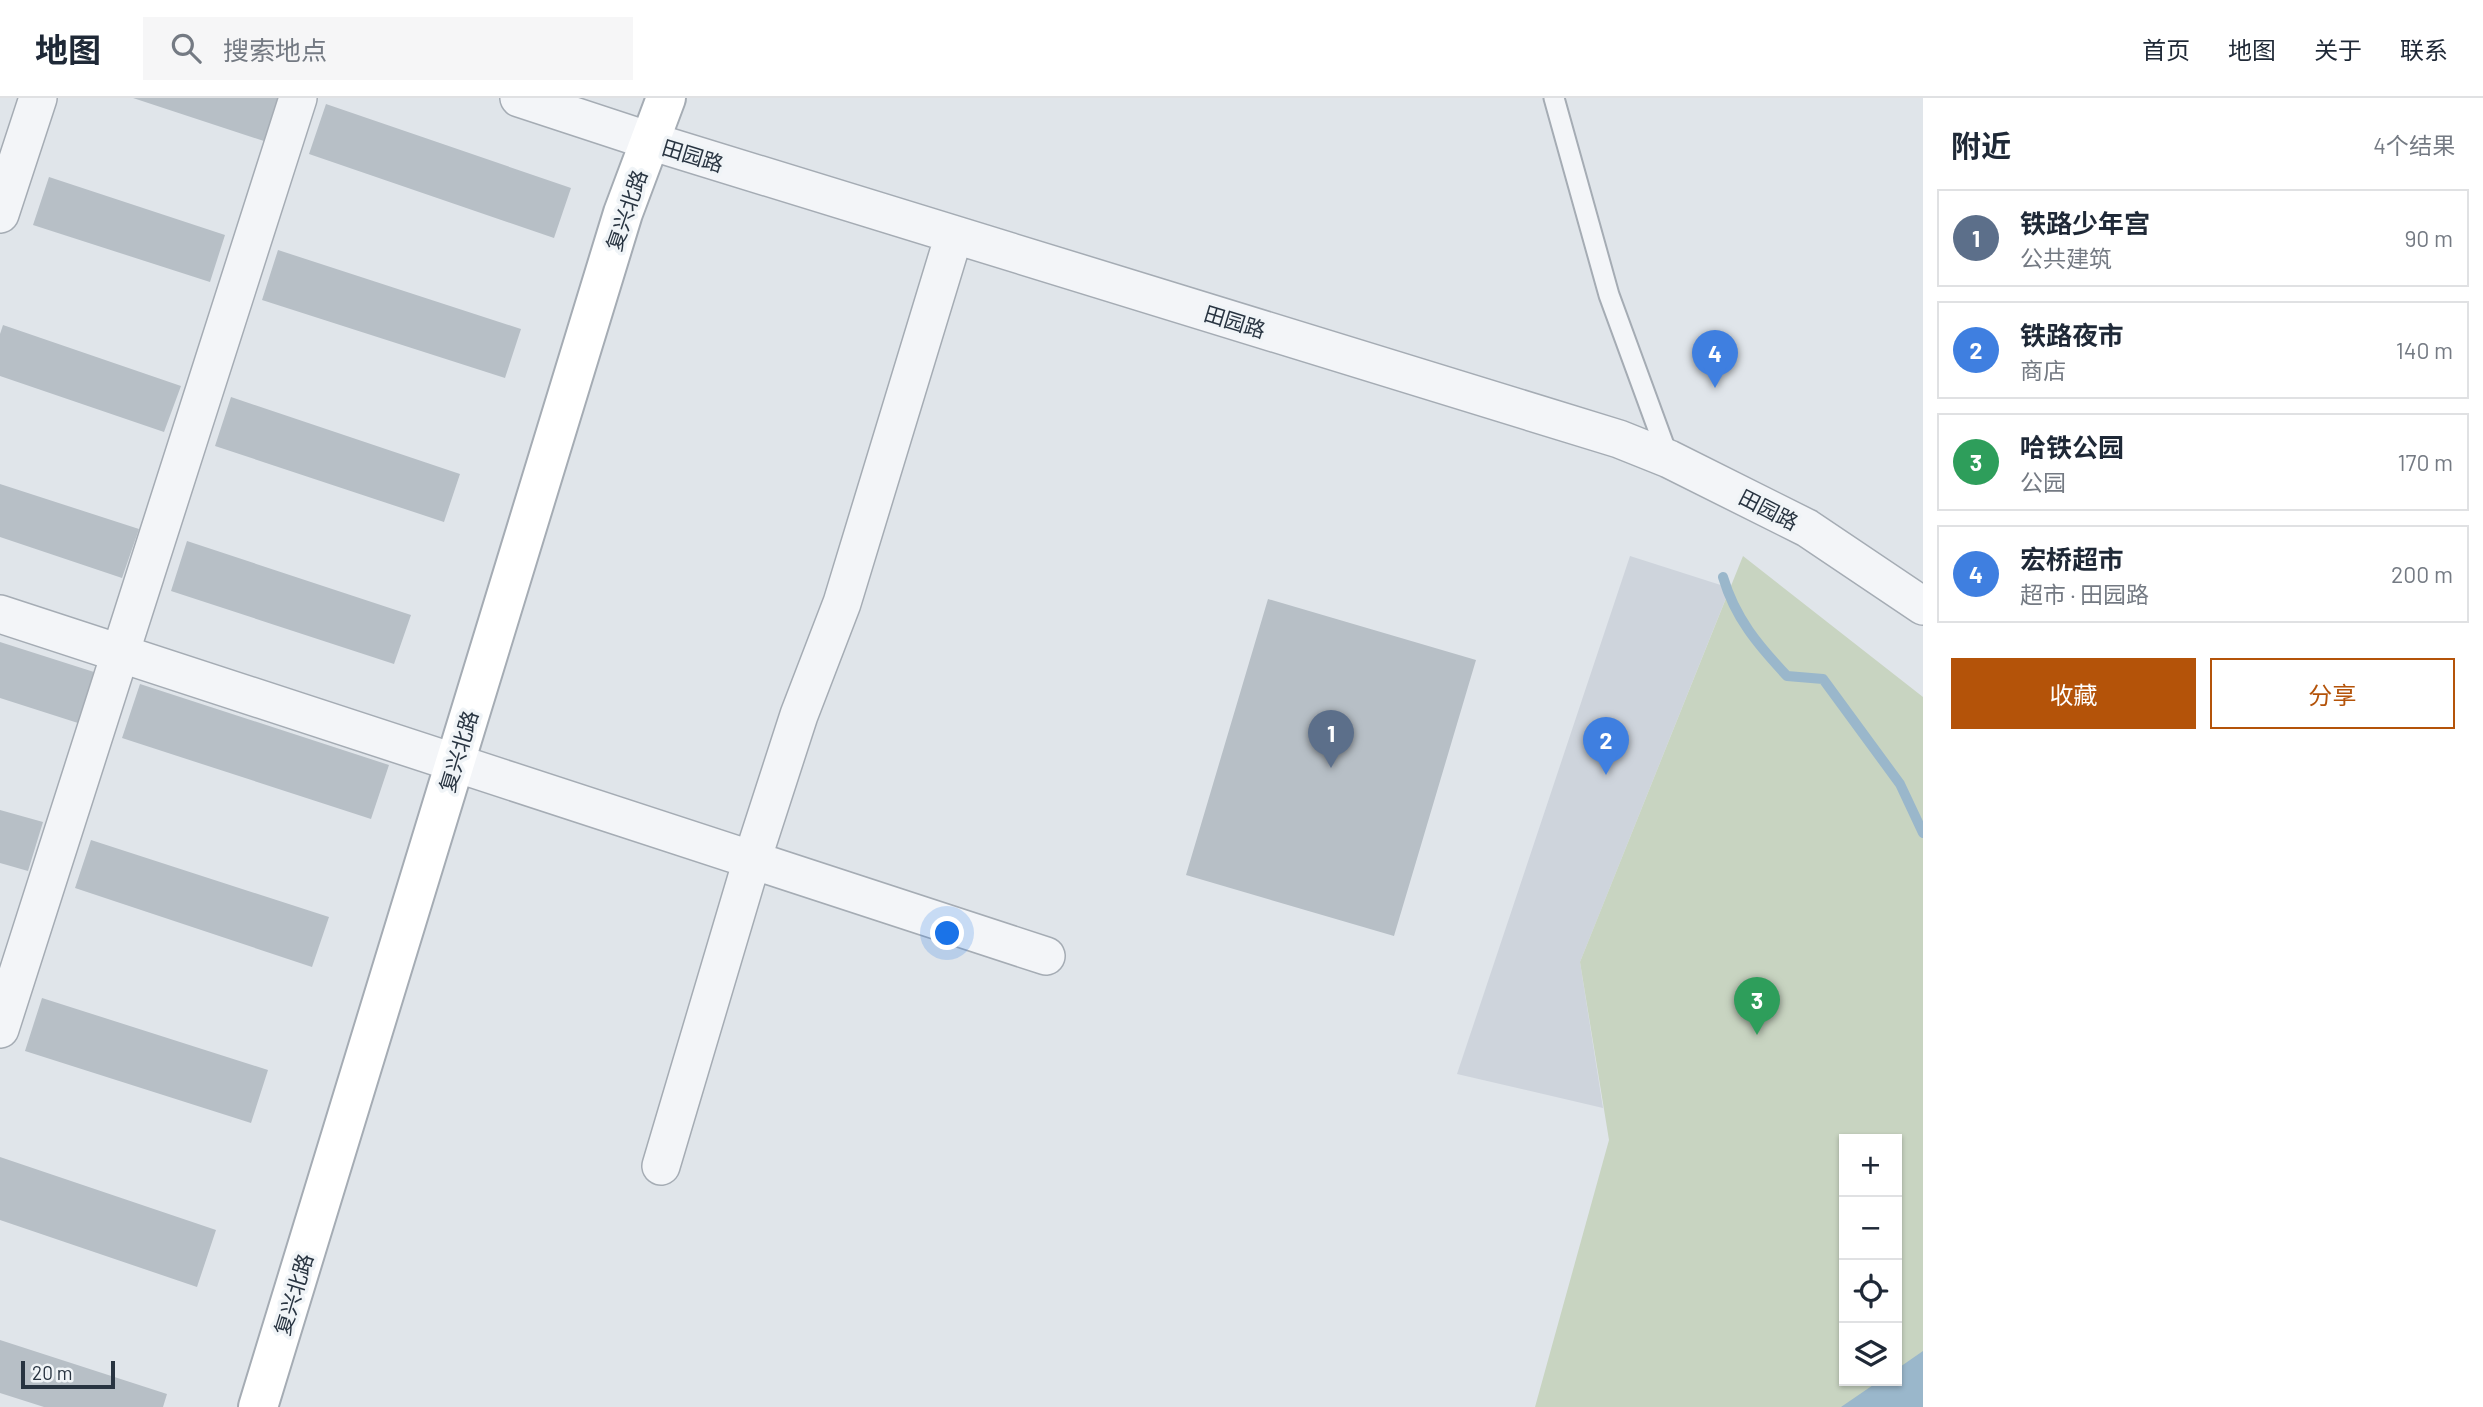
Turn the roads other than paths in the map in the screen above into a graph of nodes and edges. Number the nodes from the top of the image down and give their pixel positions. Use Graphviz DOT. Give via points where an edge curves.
graph roads {
  1 [pos="38,98"];
  2 [pos="298,98"];
  3 [pos="519,98"];
  4 [pos="666,98"];
  5 [pos="1554,98"];
  6 [pos="650,141"];
  7 [pos="0,214"];
  8 [pos="954,235"];
  9 [pos="1669,459"];
  10 [pos="1923,606"];
  11 [pos="0,614"];
  12 [pos="120,653"];
  13 [pos="455,762"];
  14 [pos="752,860"];
  15 [pos="1046,956"];
  16 [pos="0,1029"];
  17 [pos="661,1166"];
  18 [pos="258,1407"];
  1 -- 7 [label="street"];
  2 -- 12 [label="street"];
  3 -- 6 [label="street, 田园路"];
  4 -- 6 [label="street, 复兴北路"];
  5 -- 9 [label="lane" via="1609,295"];
  6 -- 8 [label="street, 田园路"];
  6 -- 13 [label="street, 复兴北路" via="623,212"];
  8 -- 9 [label="street, 田园路" via="1619,439"];
  8 -- 14 [label="street" via="842,603 799,715"];
  9 -- 10 [label="street, 田园路" via="1807,528"];
  11 -- 12 [label="street"];
  12 -- 13 [label="street"];
  12 -- 16 [label="street"];
  13 -- 14 [label="street"];
  13 -- 18 [label="street, 复兴北路"];
  14 -- 15 [label="street"];
  14 -- 17 [label="street"];
}
